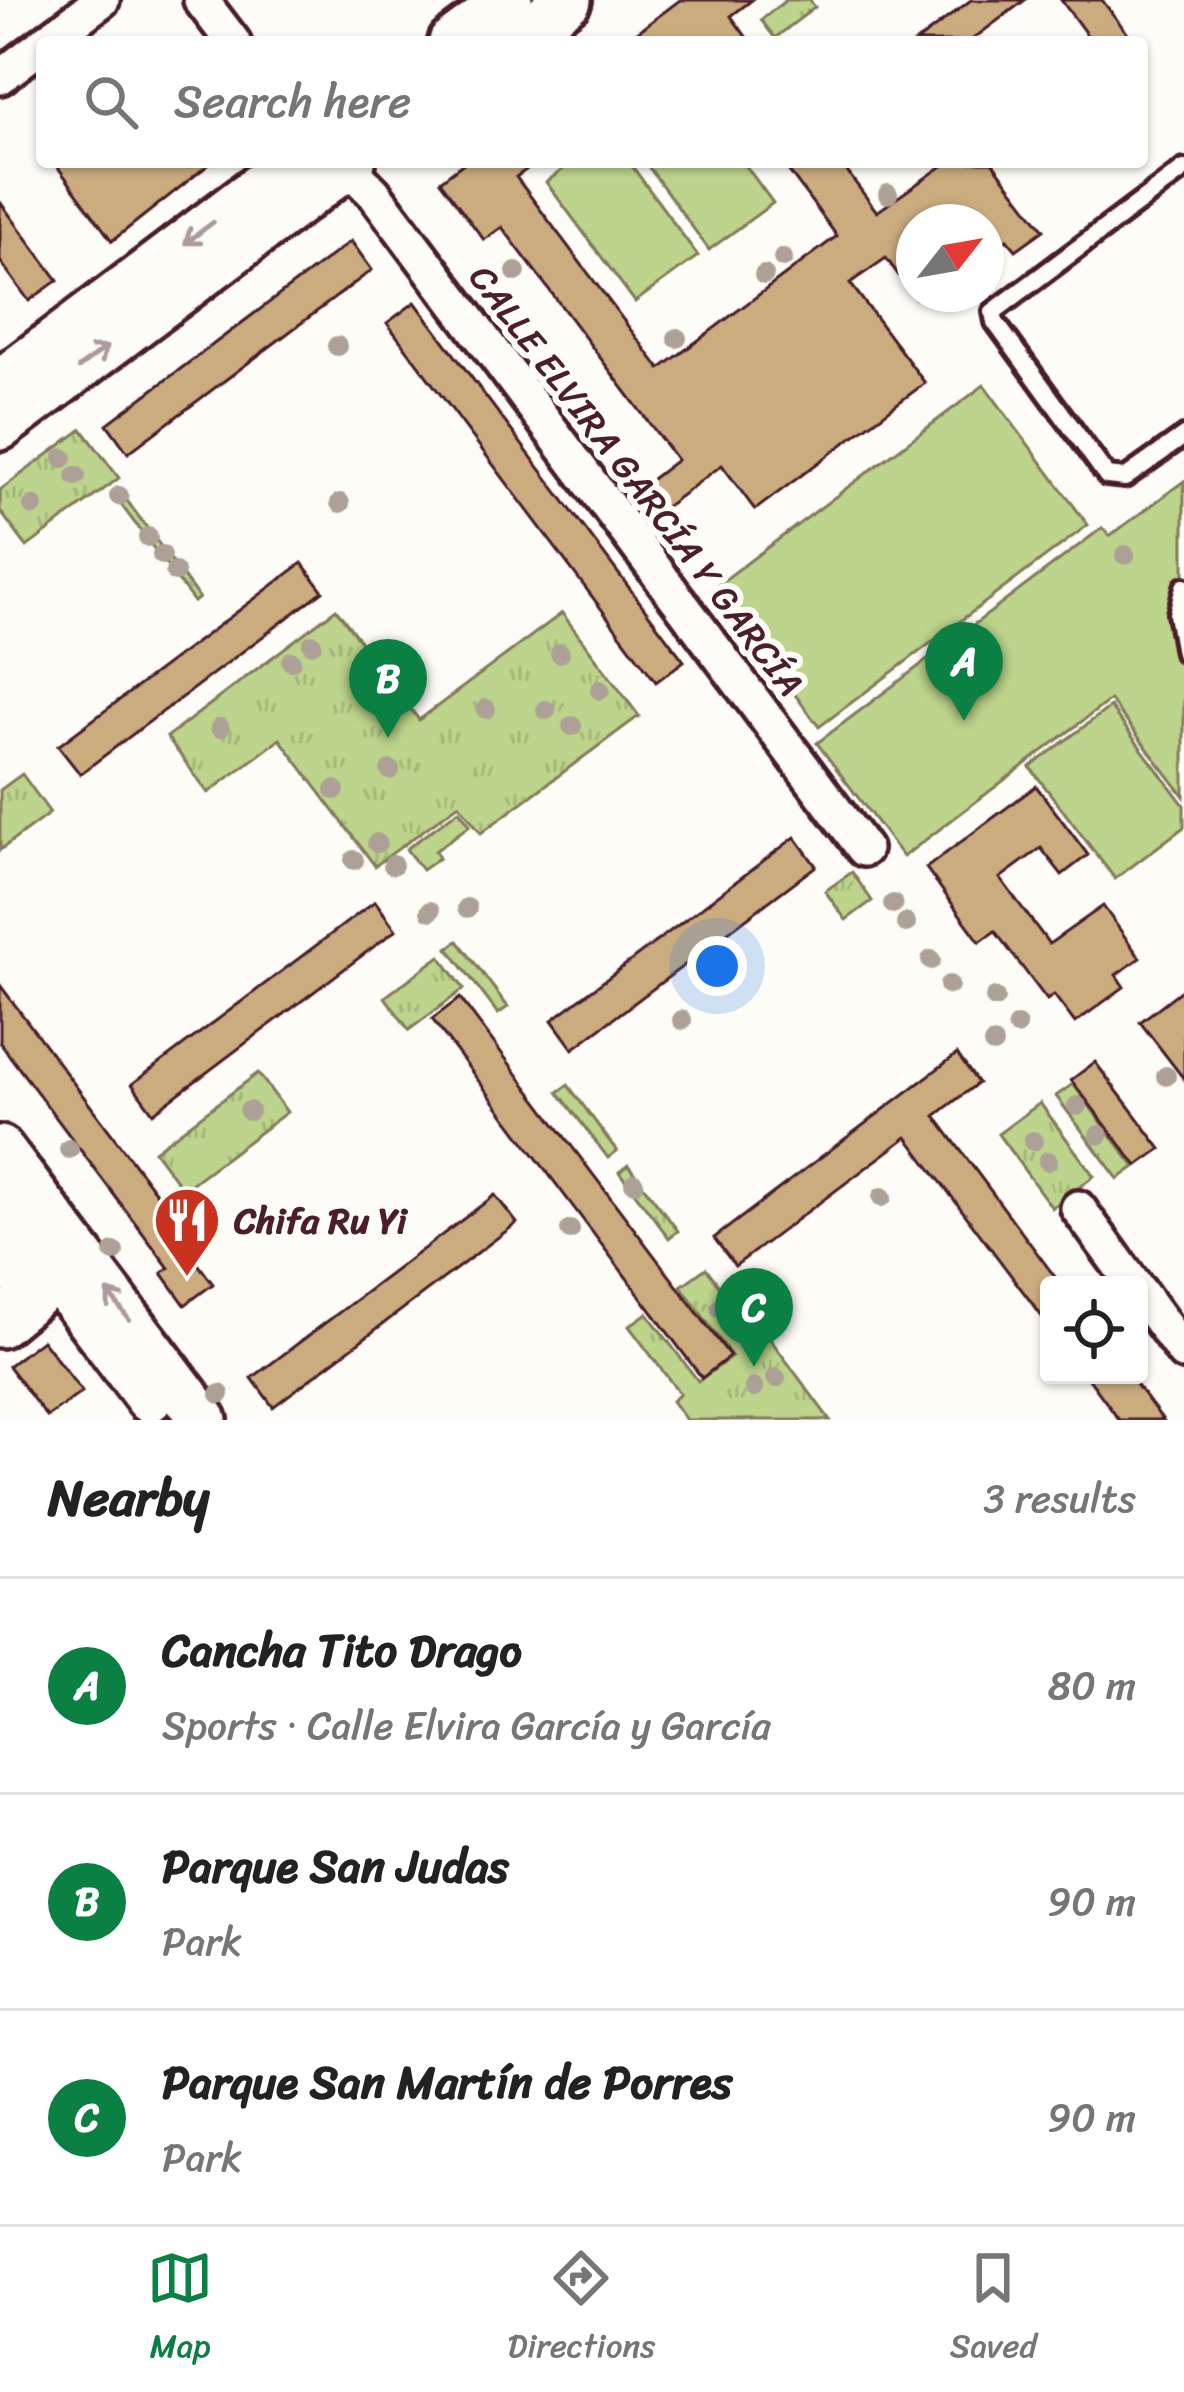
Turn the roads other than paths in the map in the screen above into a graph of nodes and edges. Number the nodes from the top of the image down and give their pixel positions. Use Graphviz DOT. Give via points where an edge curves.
graph roads {
  1 [pos="102,0"];
  2 [pos="201,0"];
  3 [pos="508,0"];
  4 [pos="568,0"];
  5 [pos="55,36"];
  6 [pos="228,36"];
  7 [pos="460,36"];
  8 [pos="520,36"];
  9 [pos="36,50"];
  10 [pos="0,76"];
  11 [pos="284,168"];
  12 [pos="341,168"];
  13 [pos="352,168"];
  14 [pos="1184,169"];
  15 [pos="0,383"];
  16 [pos="0,427"];
  17 [pos="1184,436"];
  18 [pos="1184,587"];
  19 [pos="1184,653"];
  20 [pos="864,849"];
  21 [pos="0,1149"];
  22 [pos="0,1201"];
  23 [pos="1078,1208"];
  24 [pos="45,1254"];
  25 [pos="1128,1276"];
  26 [pos="1148,1303"];
  27 [pos="0,1324"];
  28 [pos="1184,1353"];
  29 [pos="166,1420"];
  30 [pos="204,1420"];
  1 -- 5 [label="street"];
  2 -- 6 [label="street"];
  3 -- 7 [label="street"];
  4 -- 8 [label="street"];
  9 -- 10 [label="street"];
  11 -- 15 [label="street, one-way"];
  16 -- 12 [label="street, one-way"];
  13 -- 20 [label="street, CALLE ELVIRA GARCÍA Y GARCÍA"];
  14 -- 17 [label="lane" via="993,312 1107,476 1125,478"];
  18 -- 19 [label="lane" via="1177,614"];
  21 -- 24 [label="street"];
  22 -- 24 [label="street"];
  23 -- 25 [label="street"];
  24 -- 27 [label="street"];
  24 -- 29 [label="street"];
  30 -- 24 [label="street, one-way"];
  26 -- 28 [label="street"];
}
